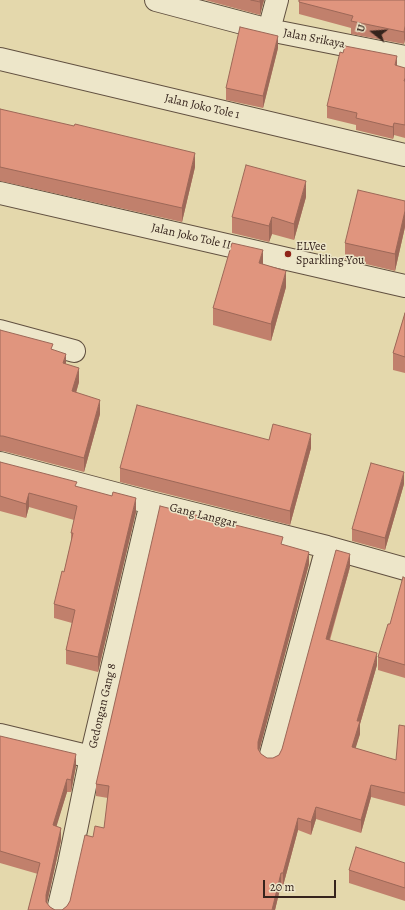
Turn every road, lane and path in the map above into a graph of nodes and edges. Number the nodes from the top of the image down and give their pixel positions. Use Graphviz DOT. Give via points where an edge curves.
graph roads {
  1 [pos="156,0"];
  2 [pos="277,0"];
  3 [pos="270,30"];
  4 [pos="405,57"];
  5 [pos="0,59"];
  6 [pos="405,155"];
  7 [pos="0,193"];
  8 [pos="405,286"];
  9 [pos="0,331"];
  10 [pos="74,351"];
  11 [pos="0,463"];
  12 [pos="151,503"];
  13 [pos="327,548"];
  14 [pos="405,569"];
  15 [pos="0,735"];
  16 [pos="91,757"];
  17 [pos="270,758"];
  18 [pos="58,910"];
  1 -- 3 [label="street, Jalan Srikaya"];
  2 -- 3 [label="street"];
  3 -- 4 [label="street, Jalan Srikaya"];
  5 -- 6 [label="street, Jalan Joko Tole 1"];
  7 -- 8 [label="street, Jalan Joko Tole II"];
  9 -- 10 [label="street"];
  11 -- 12 [label="street, Gang Langgar"];
  12 -- 13 [label="street, Gang Langgar"];
  12 -- 16 [label="street, Gedongan Gang 8"];
  13 -- 14 [label="street, Gang Langgar"];
  13 -- 17 [label="street"];
  15 -- 16 [label="street"];
  16 -- 18 [label="street, Gedongan Gang 8"];
}
